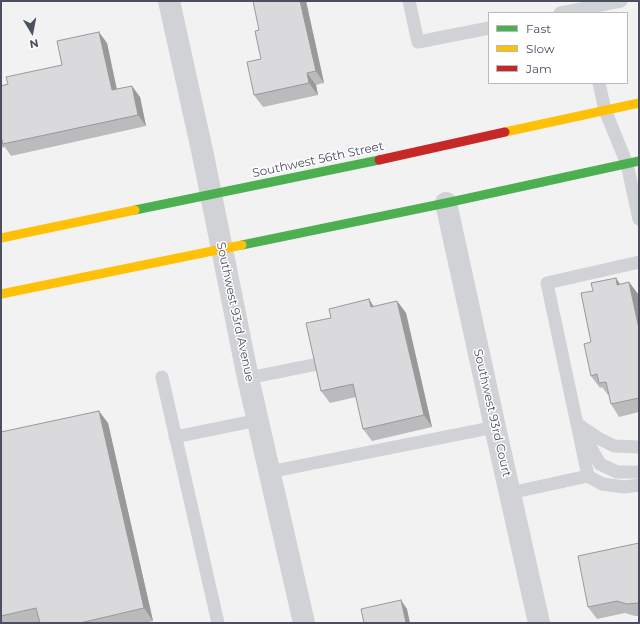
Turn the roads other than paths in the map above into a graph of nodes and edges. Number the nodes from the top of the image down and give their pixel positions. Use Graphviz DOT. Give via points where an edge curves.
graph roads {
  1 [pos="169,1"];
  2 [pos="410,1"];
  3 [pos="621,1"];
  4 [pos="584,8"];
  5 [pos="565,12"];
  6 [pos="488,28"];
  7 [pos="600,84"];
  8 [pos="639,103"];
  9 [pos="605,110"];
  10 [pos="633,162"];
  11 [pos="210,195"];
  12 [pos="446,203"];
  13 [pos="639,219"];
  14 [pos="1,238"];
  15 [pos="222,250"];
  16 [pos="639,262"];
  17 [pos="1,294"];
  18 [pos="313,365"];
  19 [pos="162,377"];
  20 [pos="248,378"];
  21 [pos="258,420"];
  22 [pos="577,424"];
  23 [pos="495,427"];
  24 [pos="175,437"];
  25 [pos="639,447"];
  26 [pos="269,472"];
  27 [pos="639,472"];
  28 [pos="588,476"];
  29 [pos="639,485"];
  30 [pos="510,493"];
  31 [pos="218,623"];
  32 [pos="304,623"];
  33 [pos="539,623"];
  1 -- 11 [label="street, Southwest 93rd Avenue"];
  2 -- 6 [label="lane" via="418,42"];
  3 -- 4 [label="lane"];
  4 -- 5 [label="lane"];
  7 -- 9 [label="lane"];
  8 -- 9 [label="main road, Southwest 56th Street"];
  9 -- 10 [label="lane"];
  9 -- 11 [label="main road, Southwest 56th Street"];
  10 -- 12 [label="main road"];
  10 -- 13 [label="lane"];
  11 -- 14 [label="main road, Southwest 56th Street"];
  11 -- 15 [label="street, Southwest 93rd Avenue"];
  12 -- 15 [label="main road"];
  12 -- 23 [label="street, Southwest 93rd Court"];
  15 -- 17 [label="main road"];
  15 -- 20 [label="street, Southwest 93rd Avenue"];
  16 -- 22 [label="lane" via="547,283"];
  18 -- 20 [label="lane"];
  19 -- 24 [label="lane"];
  20 -- 21 [label="street, Southwest 93rd Avenue"];
  21 -- 24 [label="lane"];
  21 -- 26 [label="street, Southwest 93rd Avenue"];
  22 -- 25 [label="lane" via="614,446"];
  22 -- 27 [label="lane" via="600,464 617,472"];
  22 -- 28 [label="lane"];
  23 -- 26 [label="lane"];
  23 -- 30 [label="street, Southwest 93rd Court"];
  24 -- 31 [label="lane"];
  26 -- 32 [label="street, Southwest 93rd Avenue"];
  28 -- 29 [label="lane" via="602,484 624,487"];
  28 -- 30 [label="lane"];
  30 -- 33 [label="street, Southwest 93rd Court"];
}
